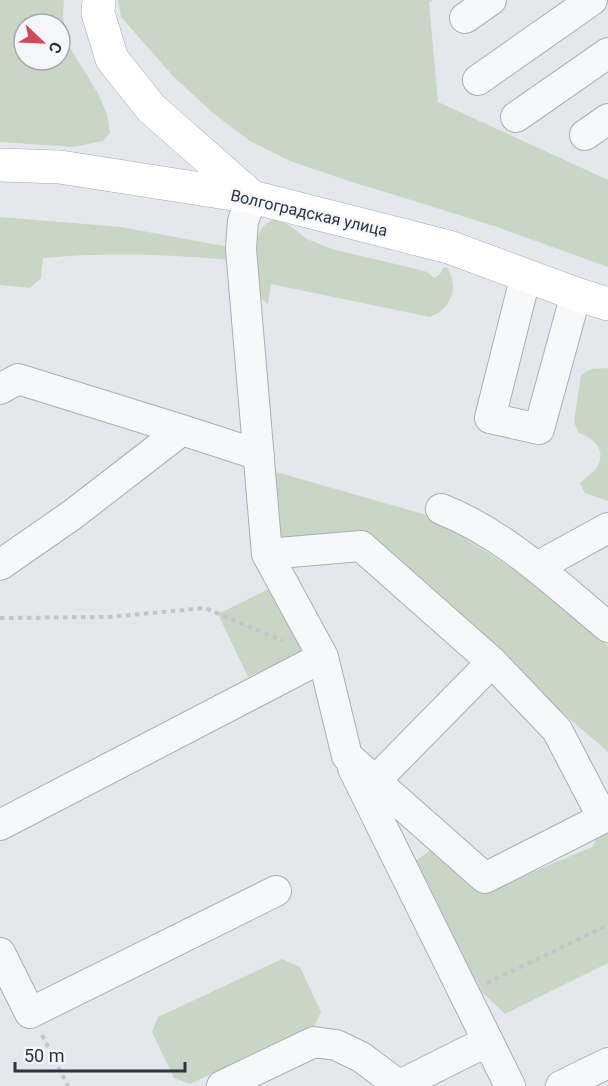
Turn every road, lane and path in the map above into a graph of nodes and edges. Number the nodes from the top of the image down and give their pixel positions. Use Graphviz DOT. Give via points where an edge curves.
graph roads {
  1 [pos="99,0"];
  2 [pos="492,0"];
  3 [pos="592,0"];
  4 [pos="465,18"];
  5 [pos="608,53"];
  6 [pos="478,80"];
  7 [pos="516,117"];
  8 [pos="0,165"];
  9 [pos="252,197"];
  10 [pos="526,274"];
  11 [pos="576,294"];
  12 [pos="608,304"];
  13 [pos="0,389"];
  14 [pos="182,430"];
  15 [pos="259,455"];
  16 [pos="441,509"];
  17 [pos="608,528"];
  18 [pos="267,554"];
  19 [pos="0,566"];
  20 [pos="537,567"];
  21 [pos="0,618"];
  22 [pos="608,627"];
  23 [pos="284,641"];
  24 [pos="323,657"];
  25 [pos="492,662"];
  26 [pos="347,756"];
  27 [pos="376,780"];
  28 [pos="0,825"];
  29 [pos="276,891"];
  30 [pos="608,925"];
  31 [pos="0,952"];
  32 [pos="464,994"];
  33 [pos="30,1013"];
  34 [pos="488,1041"];
  35 [pos="608,1063"];
  36 [pos="68,1086"];
  37 [pos="222,1086"];
  38 [pos="400,1086"];
  39 [pos="510,1086"];
  40 [pos="561,1086"];
  1 -- 9 [label="main road" via="98,13 112,59 151,108"];
  2 -- 4 [label="lane"];
  3 -- 6 [label="lane"];
  5 -- 7 [label="lane"];
  8 -- 9 [label="main road, Волгоградская улица" via="60,167"];
  9 -- 10 [label="main road, Волгоградская улица" via="449,247"];
  9 -- 15 [label="lane" via="243,221 241,249"];
  10 -- 11 [label="main road, Волгоградская улица"];
  10 -- 11 [label="lane" via="490,418 539,429"];
  11 -- 12 [label="main road, Волгоградская улица"];
  13 -- 14 [label="lane" via="18,379"];
  14 -- 15 [label="lane"];
  14 -- 19 [label="lane"];
  15 -- 18 [label="lane"];
  16 -- 20 [label="lane" via="488,532"];
  17 -- 20 [label="lane"];
  18 -- 24 [label="lane"];
  18 -- 25 [label="lane" via="361,546"];
  20 -- 22 [label="lane"];
  21 -- 23 [label="path" via="109,617 206,608"];
  24 -- 26 [label="lane"];
  24 -- 28 [label="lane"];
  25 -- 27 [label="lane"];
  25 -- 27 [label="lane" via="557,730 603,818 485,878"];
  26 -- 27 [label="lane"];
  26 -- 32 [label="lane"];
  29 -- 33 [label="lane"];
  30 -- 32 [label="path"];
  31 -- 33 [label="lane"];
  32 -- 34 [label="lane"];
  33 -- 36 [label="path"];
  34 -- 38 [label="lane"];
  34 -- 39 [label="lane"];
  35 -- 40 [label="lane"];
  37 -- 38 [label="lane" via="314,1042 336,1045"];
}
